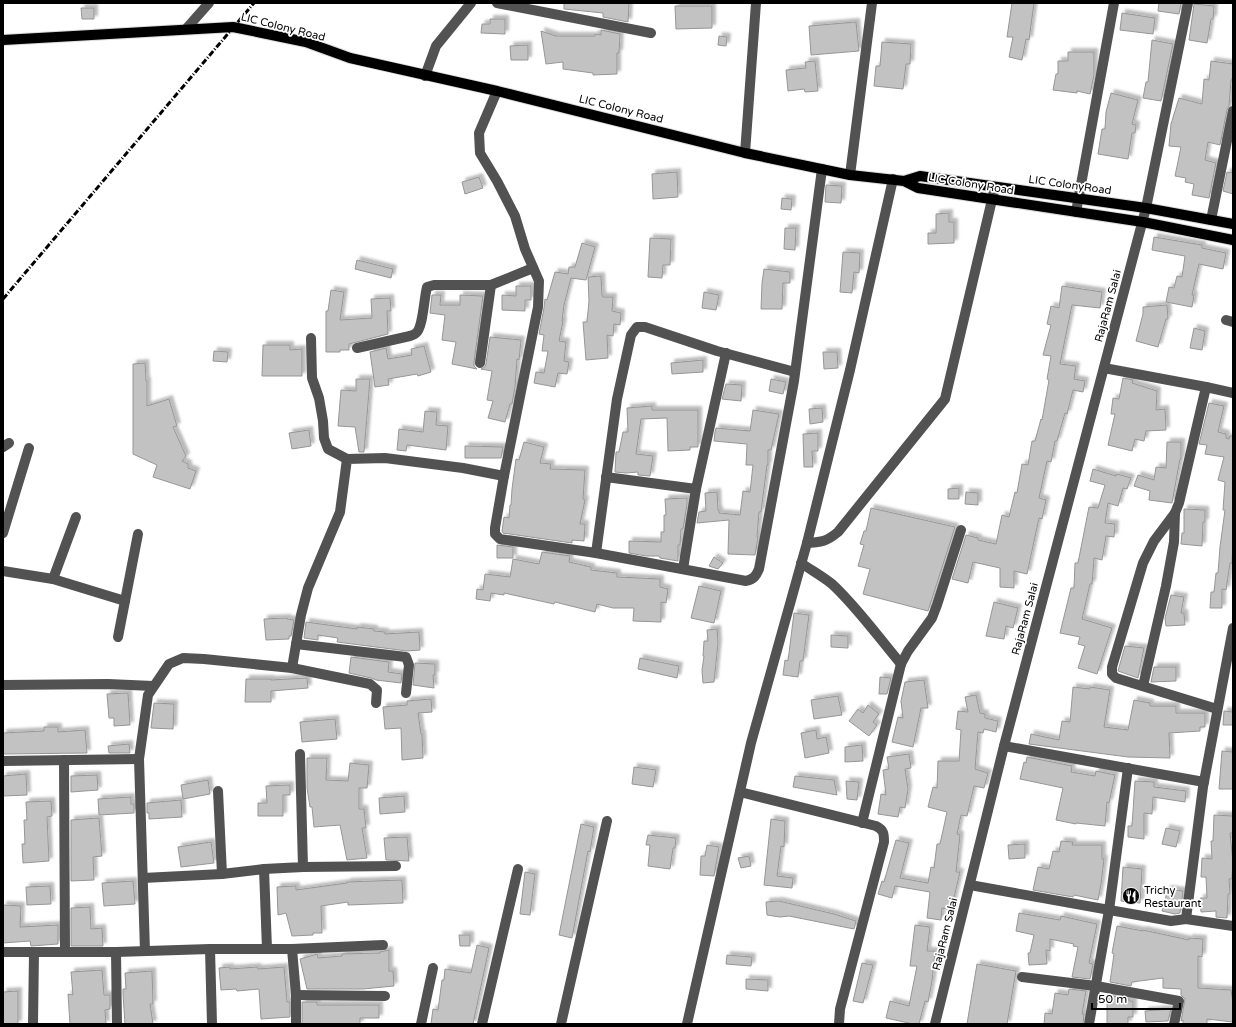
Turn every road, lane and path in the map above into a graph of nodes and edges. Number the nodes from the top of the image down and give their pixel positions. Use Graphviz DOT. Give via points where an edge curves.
graph roads {
  1 [pos="209,3"];
  2 [pos="471,3"];
  3 [pos="497,3"];
  4 [pos="756,3"];
  5 [pos="872,3"];
  6 [pos="1114,3"];
  7 [pos="1188,3"];
  8 [pos="186,29"];
  9 [pos="650,33"];
  10 [pos="3,40"];
  11 [pos="425,76"];
  12 [pos="497,91"];
  13 [pos="1233,111"];
  14 [pos="746,152"];
  15 [pos="822,169"];
  16 [pos="850,174"];
  17 [pos="893,179"];
  18 [pos="904,181"];
  19 [pos="996,187"];
  20 [pos="1078,199"];
  21 [pos="993,200"];
  22 [pos="1146,208"];
  23 [pos="1076,212"];
  24 [pos="1211,220"];
  25 [pos="1142,222"];
  26 [pos="1233,224"];
  27 [pos="1233,240"];
  28 [pos="533,268"];
  29 [pos="491,285"];
  30 [pos="311,338"];
  31 [pos="357,348"];
  32 [pos="726,353"];
  33 [pos="480,363"];
  34 [pos="1104,368"];
  35 [pos="795,372"];
  36 [pos="1206,387"];
  37 [pos="1233,394"];
  38 [pos="29,448"];
  39 [pos="347,459"];
  40 [pos="504,476"];
  41 [pos="606,477"];
  42 [pos="696,488"];
  43 [pos="1175,513"];
  44 [pos="76,517"];
  45 [pos="961,530"];
  46 [pos="3,532"];
  47 [pos="138,534"];
  48 [pos="807,543"];
  49 [pos="596,553"];
  50 [pos="801,563"];
  51 [pos="683,569"];
  52 [pos="3,571"];
  53 [pos="53,580"];
  54 [pos="125,601"];
  55 [pos="1233,628"];
  56 [pos="118,637"];
  57 [pos="296,644"];
  58 [pos="901,664"];
  59 [pos="292,668"];
  60 [pos="3,685"];
  61 [pos="153,686"];
  62 [pos="1143,686"];
  63 [pos="406,693"];
  64 [pos="376,703"];
  65 [pos="1217,709"];
  66 [pos="1004,746"];
  67 [pos="300,754"];
  68 [pos="139,759"];
  69 [pos="64,760"];
  70 [pos="3,761"];
  71 [pos="1128,768"];
  72 [pos="1204,782"];
  73 [pos="218,791"];
  74 [pos="740,792"];
  75 [pos="607,821"];
  76 [pos="862,823"];
  77 [pos="396,866"];
  78 [pos="303,867"];
  79 [pos="264,869"];
  80 [pos="518,869"];
  81 [pos="222,874"];
  82 [pos="143,878"];
  83 [pos="970,885"];
  84 [pos="1109,910"];
  85 [pos="1186,919"];
  86 [pos="1233,926"];
  87 [pos="383,945"];
  88 [pos="292,948"];
  89 [pos="210,949"];
  90 [pos="267,949"];
  91 [pos="145,950"];
  92 [pos="3,952"];
  93 [pos="34,952"];
  94 [pos="65,952"];
  95 [pos="116,952"];
  96 [pos="433,968"];
  97 [pos="1022,977"];
  98 [pos="1096,986"];
  99 [pos="296,995"];
  100 [pos="385,996"];
  101 [pos="33,1024"];
  102 [pos="117,1024"];
  103 [pos="212,1024"];
  104 [pos="296,1024"];
  105 [pos="421,1024"];
  106 [pos="482,1024"];
  107 [pos="561,1024"];
  108 [pos="687,1024"];
  109 [pos="838,1024"];
  110 [pos="935,1024"];
  111 [pos="1089,1024"];
  112 [pos="1174,1024"];
  1 -- 8 [label="street"];
  2 -- 11 [label="street" via="436,46"];
  3 -- 9 [label="street"];
  4 -- 14 [label="street"];
  5 -- 16 [label="street"];
  6 -- 20 [label="street"];
  7 -- 22 [label="street, RajaRam Salai"];
  8 -- 10 [label="main road, LIC Colony Road"];
  8 -- 11 [label="main road, LIC Colony Road" via="234,27 306,42 350,58"];
  11 -- 12 [label="main road, LIC Colony Road"];
  12 -- 14 [label="main road, LIC Colony Road"];
  12 -- 28 [label="street" via="478,132 480,153 515,216"];
  13 -- 24 [label="street"];
  14 -- 15 [label="main road, LIC Colony Road"];
  15 -- 16 [label="main road, LIC Colony Road"];
  15 -- 35 [label="street"];
  16 -- 17 [label="main road, LIC Colony Road"];
  17 -- 18 [label="main road, LIC Colony Road"];
  17 -- 48 [label="street" via="850,370"];
  18 -- 19 [label="main road, LIC ColonyRoad" via="920,176"];
  18 -- 21 [label="main road, LIC Colony Road" via="918,188"];
  19 -- 20 [label="main road, LIC ColonyRoad"];
  19 -- 21 [label="street"];
  20 -- 22 [label="main road, LIC ColonyRoad"];
  20 -- 23 [label="street"];
  21 -- 23 [label="main road, LIC Colony Road"];
  21 -- 48 [label="street" via="945,399 838,532 830,539"];
  22 -- 24 [label="main road, LIC ColonyRoad"];
  22 -- 25 [label="street, RajaRam Salai"];
  23 -- 25 [label="main road, LIC Colony Road"];
  24 -- 26 [label="main road, LIC ColonyRoad"];
  25 -- 27 [label="main road, LIC Colony Road"];
  25 -- 34 [label="street, RajaRam Salai"];
  28 -- 29 [label="street"];
  28 -- 40 [label="street" via="539,281 538,306"];
  29 -- 31 [label="street" via="428,287 420,328 416,333"];
  29 -- 33 [label="street"];
  30 -- 39 [label="street" via="312,378 323,421 324,438 328,449"];
  32 -- 35 [label="street"];
  32 -- 41 [label="street" via="645,327 637,327 631,335 619,392"];
  32 -- 42 [label="street"];
  34 -- 36 [label="street"];
  34 -- 66 [label="street, RajaRam Salai"];
  35 -- 51 [label="street" via="756,576 746,581"];
  36 -- 37 [label="street"];
  36 -- 43 [label="street"];
  38 -- 46 [label="street"];
  39 -- 40 [label="street" via="385,458"];
  39 -- 57 [label="street" via="340,512 308,588"];
  40 -- 49 [label="street" via="495,528 495,534 500,539"];
  41 -- 42 [label="street"];
  41 -- 49 [label="street"];
  42 -- 51 [label="street"];
  43 -- 62 [label="street" via="1174,542 1166,586"];
  43 -- 62 [label="street" via="1154,541 1143,563 1112,667 1112,674 1116,678"];
  44 -- 53 [label="street"];
  45 -- 58 [label="street" via="938,605"];
  47 -- 54 [label="street"];
  48 -- 50 [label="street"];
  49 -- 51 [label="street"];
  50 -- 58 [label="street" via="832,584"];
  50 -- 74 [label="street"];
  52 -- 53 [label="street"];
  53 -- 54 [label="street"];
  54 -- 56 [label="street"];
  55 -- 65 [label="street"];
  57 -- 59 [label="street"];
  57 -- 63 [label="street" via="406,656 409,665"];
  58 -- 76 [label="street"];
  59 -- 61 [label="street" via="183,658 169,664"];
  59 -- 64 [label="street" via="370,684 377,690"];
  60 -- 61 [label="street"];
  61 -- 68 [label="street" via="148,695"];
  62 -- 65 [label="street"];
  65 -- 72 [label="street"];
  66 -- 71 [label="street"];
  66 -- 83 [label="street, RajaRam Salai"];
  67 -- 78 [label="street"];
  68 -- 69 [label="street"];
  68 -- 82 [label="street"];
  69 -- 70 [label="street"];
  69 -- 94 [label="street"];
  71 -- 72 [label="street"];
  71 -- 84 [label="street"];
  72 -- 85 [label="street"];
  73 -- 81 [label="street"];
  74 -- 76 [label="street"];
  74 -- 108 [label="street"];
  75 -- 107 [label="street"];
  76 -- 109 [label="street" via="881,829 884,842"];
  77 -- 78 [label="street"];
  78 -- 79 [label="street"];
  79 -- 81 [label="street"];
  79 -- 90 [label="street"];
  80 -- 106 [label="street"];
  81 -- 82 [label="street"];
  82 -- 91 [label="street"];
  83 -- 84 [label="street"];
  83 -- 110 [label="street, RajaRam Salai"];
  84 -- 85 [label="street" via="1171,921"];
  84 -- 98 [label="street"];
  85 -- 86 [label="street"];
  87 -- 88 [label="street"];
  88 -- 90 [label="street"];
  88 -- 99 [label="street"];
  89 -- 90 [label="street"];
  89 -- 91 [label="street"];
  89 -- 103 [label="street"];
  91 -- 95 [label="street"];
  92 -- 93 [label="street"];
  93 -- 94 [label="street"];
  93 -- 101 [label="street"];
  94 -- 95 [label="street"];
  95 -- 102 [label="street"];
  96 -- 105 [label="street"];
  97 -- 98 [label="street"];
  98 -- 111 [label="street"];
  98 -- 112 [label="street" via="1179,1001"];
  99 -- 100 [label="street"];
  99 -- 104 [label="street"];
}
